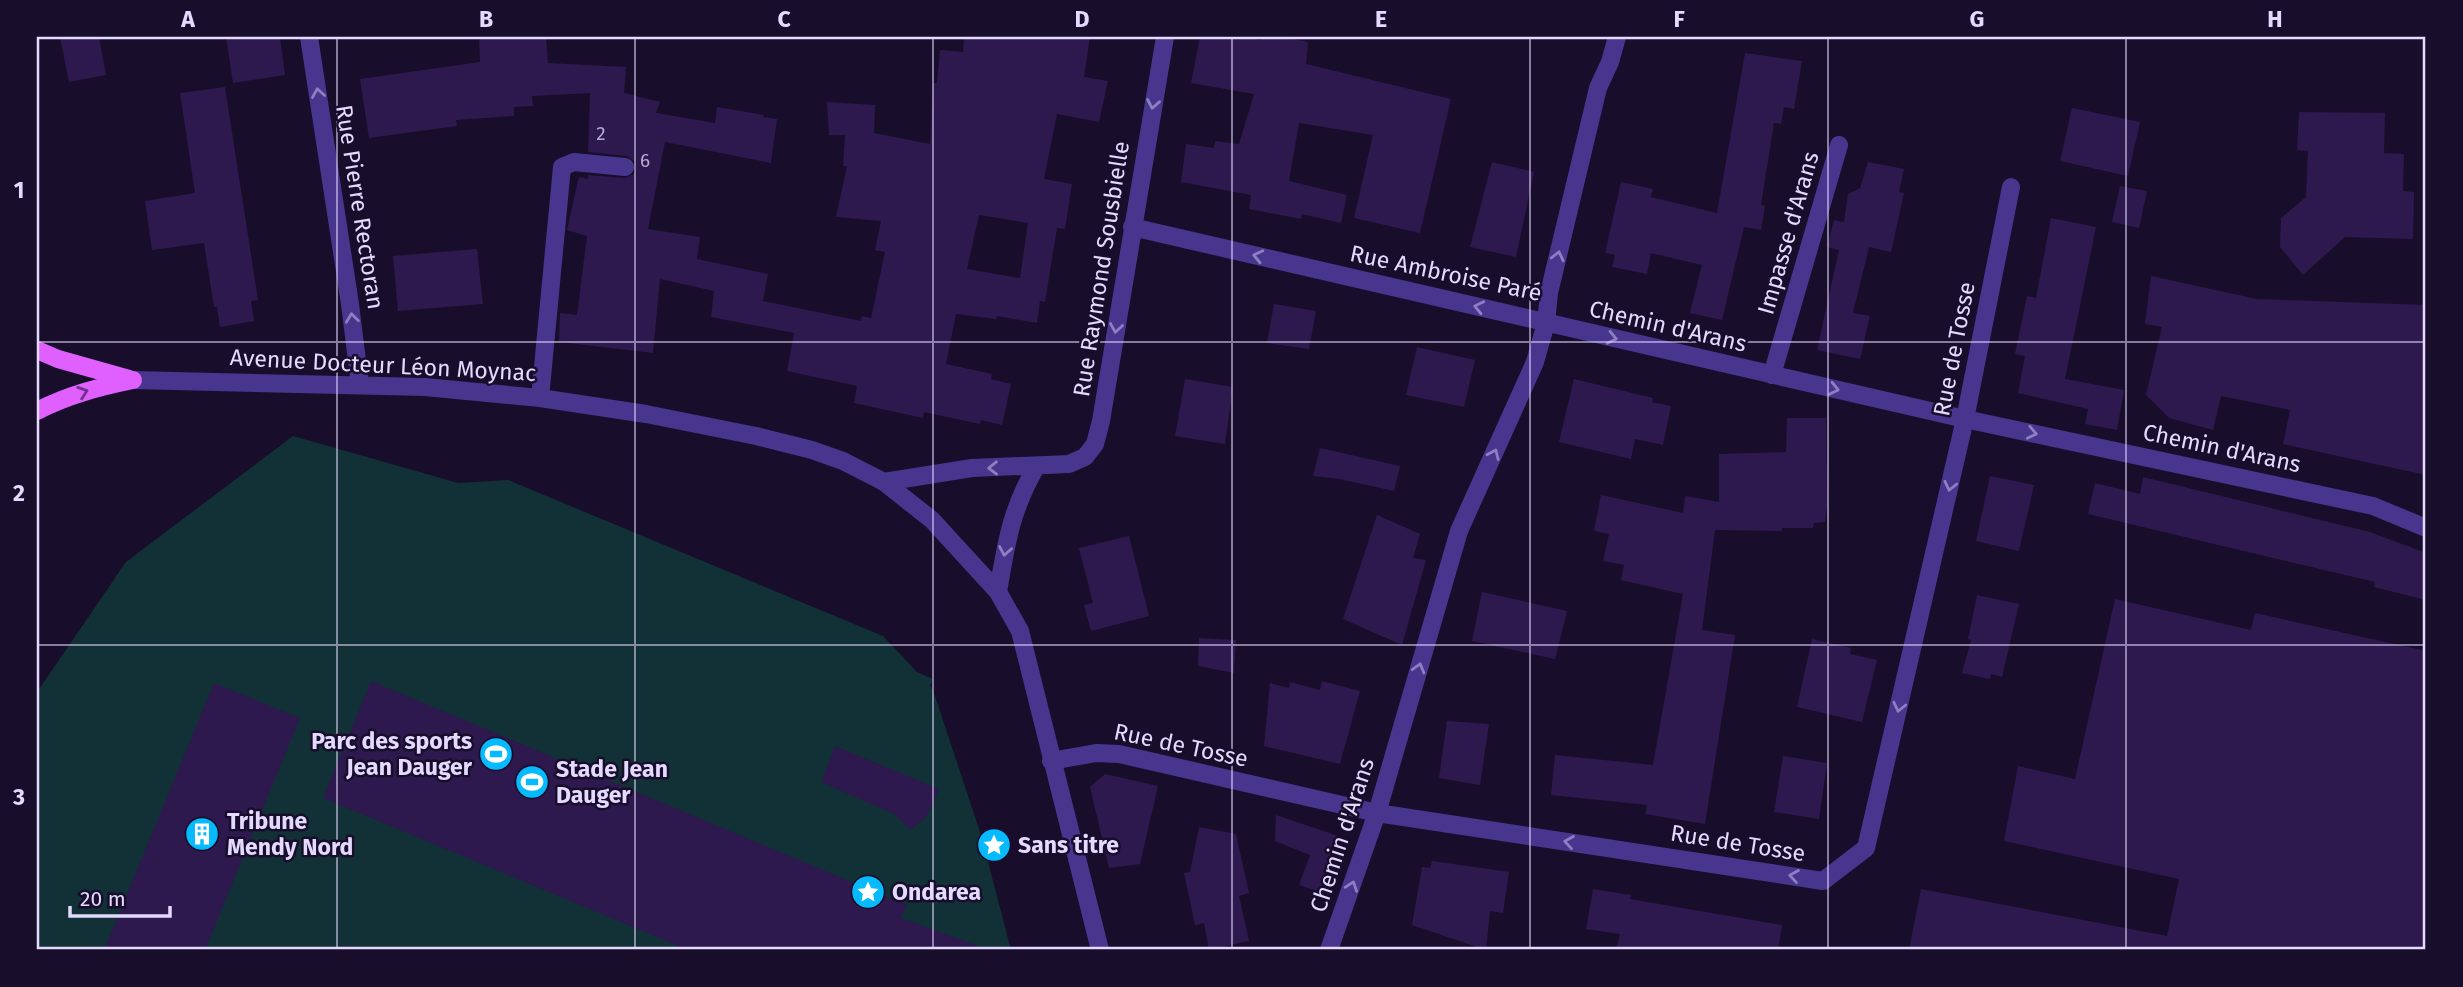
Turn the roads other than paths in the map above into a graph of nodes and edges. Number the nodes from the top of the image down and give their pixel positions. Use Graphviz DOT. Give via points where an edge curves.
graph roads {
  1 [pos="309,37"];
  2 [pos="1164,37"];
  3 [pos="1617,37"];
  4 [pos="1839,145"];
  5 [pos="625,167"];
  6 [pos="2011,187"];
  7 [pos="1132,227"];
  8 [pos="1546,323"];
  9 [pos="37,350"];
  10 [pos="1772,375"];
  11 [pos="132,380"];
  12 [pos="360,385"];
  13 [pos="540,398"];
  14 [pos="37,411"];
  15 [pos="1965,419"];
  16 [pos="1036,467"];
  17 [pos="884,482"];
  18 [pos="2426,528"];
  19 [pos="998,592"];
  20 [pos="1051,761"];
  21 [pos="1377,813"];
  22 [pos="1100,950"];
  23 [pos="1329,950"];
  12 -- 1 [label="street, Rue Pierre Rectoran, one-way"];
  2 -- 7 [label="street, Rue Raymond Sousbielle, one-way"];
  8 -- 3 [label="street, Rue Ambroise Paré, one-way" via="1549,293 1598,88"];
  4 -- 10 [label="street, Impasse d'Arans"];
  5 -- 13 [label="street" via="574,162 562,167"];
  6 -- 15 [label="street, Rue de Tosse"];
  8 -- 7 [label="street, Rue Ambroise Paré, one-way"];
  7 -- 16 [label="street, Rue Raymond Sousbielle, one-way" via="1095,444 1085,457 1069,464"];
  8 -- 10 [label="street, Chemin d'Arans, one-way"];
  21 -- 8 [label="street, Chemin d'Arans, one-way" via="1459,531 1535,362"];
  9 -- 11 [label="main road"];
  10 -- 15 [label="street, Chemin d'Arans, one-way"];
  11 -- 12 [label="street, Avenue Docteur Léon Moynac"];
  14 -- 11 [label="main road, one-way" via="93,388"];
  12 -- 13 [label="street, Avenue Docteur Léon Moynac"];
  13 -- 17 [label="street, Avenue Docteur Léon Moynac" via="756,436 843,461"];
  15 -- 18 [label="street, Chemin d'Arans, one-way" via="2373,506"];
  15 -- 21 [label="street, Rue de Tosse, one-way" via="1866,848 1823,881"];
  16 -- 17 [label="street, Rue Raymond Sousbielle, one-way" via="972,468"];
  16 -- 19 [label="street, one-way" via="1009,524"];
  17 -- 19 [label="street, Avenue Docteur Léon Moynac" via="932,520"];
  19 -- 20 [label="street, Avenue Docteur Léon Moynac" via="1020,631"];
  20 -- 21 [label="street, Rue de Tosse" via="1119,754"];
  20 -- 22 [label="street, Avenue Docteur Léon Moynac"];
  23 -- 21 [label="street, Chemin d'Arans, one-way"];
}
